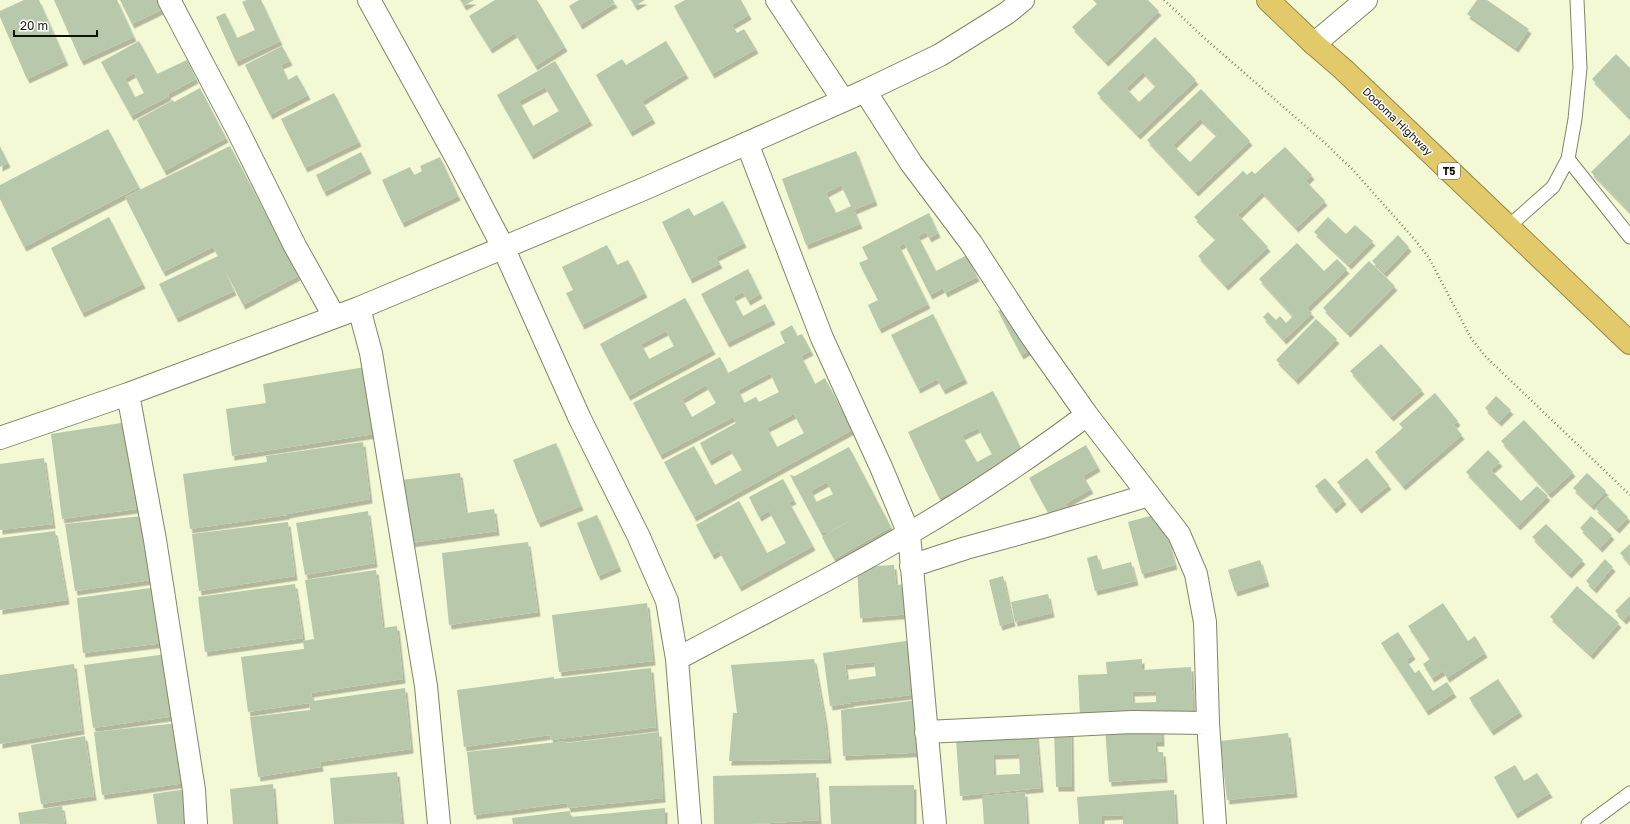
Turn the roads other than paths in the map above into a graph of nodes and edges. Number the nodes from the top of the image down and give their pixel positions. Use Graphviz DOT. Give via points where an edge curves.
graph roads {
  1 [pos="169,0"];
  2 [pos="369,0"];
  3 [pos="778,0"];
  4 [pos="1023,0"];
  5 [pos="1268,0"];
  6 [pos="1366,0"];
  7 [pos="1577,0"];
  8 [pos="1314,44"];
  9 [pos="865,91"];
  10 [pos="843,100"];
  11 [pos="747,143"];
  12 [pos="1568,159"];
  13 [pos="1508,227"];
  14 [pos="1630,237"];
  15 [pos="503,247"];
  16 [pos="359,308"];
  17 [pos="334,316"];
  18 [pos="1630,343"];
  19 [pos="128,394"];
  20 [pos="1087,415"];
  21 [pos="0,438"];
  22 [pos="1149,495"];
  23 [pos="909,534"];
  24 [pos="911,566"];
  25 [pos="677,659"];
  26 [pos="1208,723"];
  27 [pos="926,732"];
  28 [pos="1630,793"];
  29 [pos="196,824"];
  30 [pos="439,824"];
  31 [pos="690,824"];
  32 [pos="935,824"];
  33 [pos="1215,824"];
  34 [pos="1588,824"];
  1 -- 17 [label="street" via="241,136 295,246"];
  2 -- 15 [label="street"];
  3 -- 10 [label="street"];
  4 -- 9 [label="street" via="940,55"];
  5 -- 8 [label="highway, Dodoma Highway / T5"];
  6 -- 8 [label="street"];
  7 -- 12 [label="lane" via="1580,68"];
  8 -- 13 [label="highway, Dodoma Highway / T5" via="1343,68"];
  9 -- 10 [label="street"];
  9 -- 20 [label="street"];
  10 -- 11 [label="street"];
  11 -- 15 [label="street"];
  11 -- 23 [label="street" via="822,338"];
  12 -- 13 [label="lane" via="1553,187"];
  12 -- 14 [label="lane"];
  13 -- 18 [label="highway, Dodoma Highway / T5"];
  15 -- 16 [label="street"];
  15 -- 25 [label="street" via="580,419 638,535 667,601"];
  16 -- 17 [label="street"];
  16 -- 30 [label="street" via="371,353 424,670"];
  17 -- 19 [label="street"];
  19 -- 21 [label="street"];
  19 -- 29 [label="street" via="155,540 194,790"];
  20 -- 22 [label="street"];
  20 -- 23 [label="street" via="1030,457"];
  22 -- 24 [label="street"];
  22 -- 26 [label="street" via="1179,534 1196,574 1205,622"];
  23 -- 24 [label="street"];
  23 -- 25 [label="street"];
  24 -- 27 [label="street"];
  25 -- 31 [label="street"];
  26 -- 27 [label="street" via="1132,722"];
  26 -- 33 [label="street"];
  27 -- 32 [label="street"];
  28 -- 34 [label="lane"];
}
